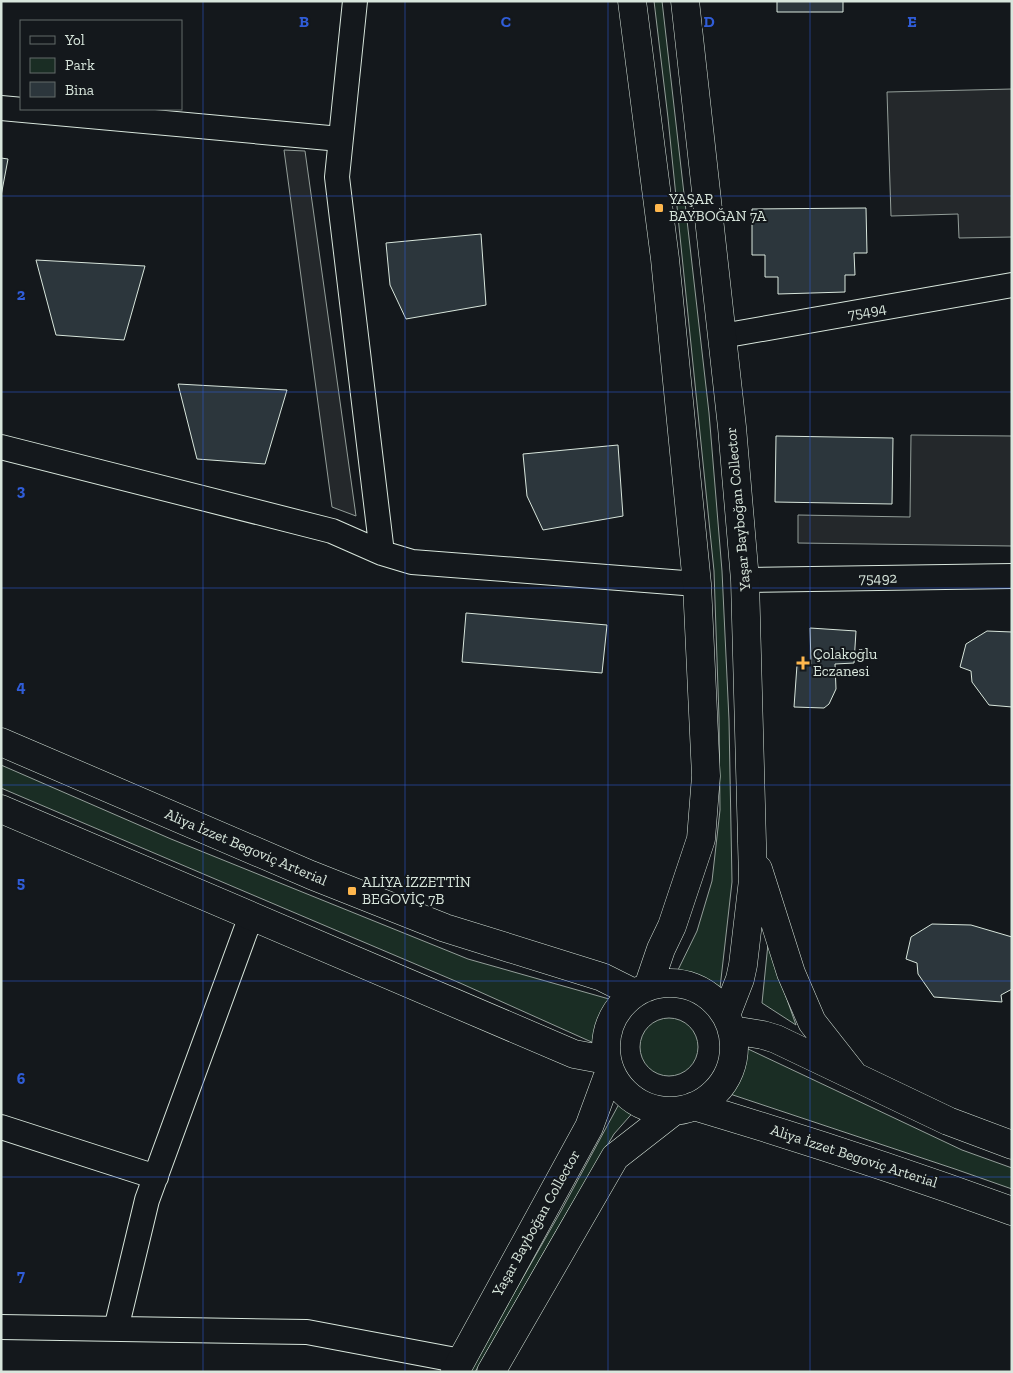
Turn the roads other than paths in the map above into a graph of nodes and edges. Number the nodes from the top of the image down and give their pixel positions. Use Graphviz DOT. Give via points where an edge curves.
graph roads {
  1 [pos="355,1"];
  2 [pos="632,1"];
  3 [pos="685,1"];
  4 [pos="1,108"];
  5 [pos="20,110"];
  6 [pos="23,110"];
  7 [pos="340,139"];
  8 [pos="1012,285"];
  9 [pos="722,336"];
  10 [pos="1,447"];
  11 [pos="382,553"];
  12 [pos="1012,576"];
  13 [pos="745,580"];
  14 [pos="697,584"];
  15 [pos="1,742"];
  16 [pos="1,809"];
  17 [pos="752,850"];
  18 [pos="251,916"];
  19 [pos="641,990"];
  20 [pos="729,1023"];
  21 [pos="608,1065"];
  22 [pos="854,1076"];
  23 [pos="684,1108"];
  24 [pos="1,1127"];
  25 [pos="1012,1145"];
  26 [pos="156,1177"];
  27 [pos="1012,1211"];
  28 [pos="1,1327"];
  29 [pos="116,1329"];
  30 [pos="458,1366"];
  31 [pos="491,1372"];
  1 -- 7 [label="street"];
  2 -- 14 [label="street" via="665,259"];
  3 -- 9 [label="street, Yaşar Bayboğan Collector"];
  4 -- 5 [label="street"];
  6 -- 7 [label="street"];
  7 -- 11 [label="street" via="337,177"];
  8 -- 9 [label="street, 75494"];
  9 -- 13 [label="street, Yaşar Bayboğan Collector"];
  10 -- 11 [label="street" via="332,531"];
  11 -- 14 [label="street" via="412,562"];
  12 -- 13 [label="street, 75492"];
  13 -- 17 [label="street, Yaşar Bayboğan Collector"];
  14 -- 19 [label="street" via="706,776 701,839 672,926"];
  15 -- 19 [label="street, Aliya İzzet Begoviç Arterial" via="311,875 445,928"];
  16 -- 18 [label="street"];
  17 -- 20 [label="street, Yaşar Bayboğan Collector" via="753,880 743,965"];
  17 -- 22 [label="street" via="791,973 812,1022"];
  18 -- 21 [label="street" via="574,1054"];
  18 -- 26 [label="street"];
  19 -- 20 [label="street" via="663,983 684,984 704,992 720,1006"];
  19 -- 21 [label="street" via="615,1014 608,1032"];
  20 -- 22 [label="street" via="776,1039"];
  20 -- 23 [label="street" via="734,1043 733,1063 725,1080 712,1096"];
  21 -- 23 [label="street" via="621,1086 643,1105"];
  21 -- 30 [label="street, Yaşar Bayboğan Collector" via="589,1127"];
  22 -- 25 [label="street" via="948,1121"];
  23 -- 27 [label="street, Aliya İzzet Begoviç Arterial" via="769,1128"];
  23 -- 31 [label="street" via="615,1157"];
  24 -- 26 [label="street"];
  26 -- 29 [label="street" via="147,1200"];
  28 -- 29 [label="street"];
  29 -- 30 [label="street" via="306,1332"];
}
